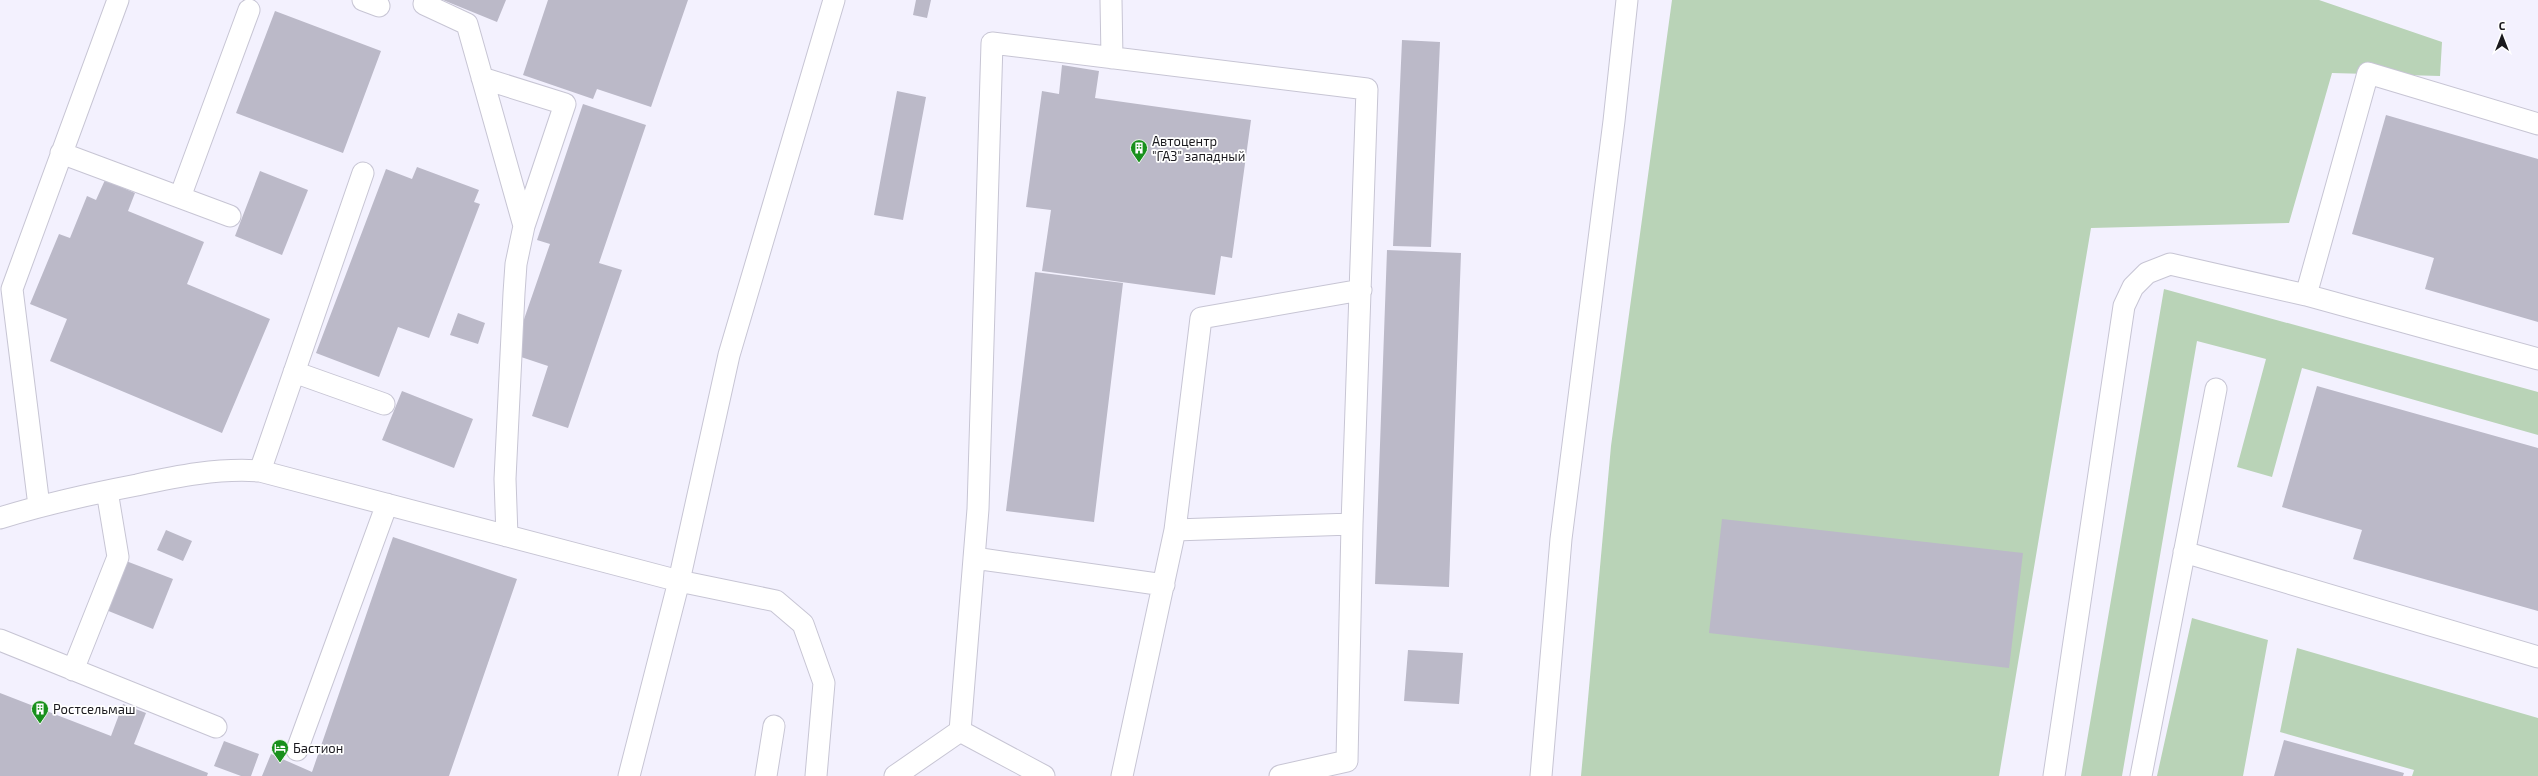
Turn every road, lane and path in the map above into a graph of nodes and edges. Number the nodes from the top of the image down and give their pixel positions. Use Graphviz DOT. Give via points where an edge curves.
graph roads {
  1 [pos="118,0"];
  2 [pos="425,0"];
  3 [pos="834,0"];
  4 [pos="1111,0"];
  5 [pos="1627,0"];
  6 [pos="250,10"];
  7 [pos="1112,58"];
  8 [pos="482,78"];
  9 [pos="2538,124"];
  10 [pos="61,153"];
  11 [pos="363,173"];
  12 [pos="180,197"];
  13 [pos="230,216"];
  14 [pos="524,226"];
  15 [pos="1361,290"];
  16 [pos="2306,295"];
  17 [pos="2538,359"];
  18 [pos="294,372"];
  19 [pos="2216,389"];
  20 [pos="384,404"];
  21 [pos="260,471"];
  22 [pos="107,491"];
  23 [pos="387,504"];
  24 [pos="39,506"];
  25 [pos="0,518"];
  26 [pos="1352,524"];
  27 [pos="1175,530"];
  28 [pos="507,536"];
  29 [pos="2184,552"];
  30 [pos="974,558"];
  31 [pos="678,580"];
  32 [pos="1164,585"];
  33 [pos="0,640"];
  34 [pos="2538,657"];
  35 [pos="73,670"];
  36 [pos="774,726"];
  37 [pos="216,727"];
  38 [pos="960,731"];
  39 [pos="296,750"];
  40 [pos="1345,769"];
  41 [pos="629,776"];
  42 [pos="766,776"];
  43 [pos="816,776"];
  44 [pos="895,776"];
  45 [pos="1044,776"];
  46 [pos="1122,776"];
  47 [pos="1280,776"];
  48 [pos="1541,776"];
  49 [pos="2054,776"];
  50 [pos="2141,776"];
  1 -- 10 [label="lane"];
  2 -- 8 [label="lane" via="424,4 466,24"];
  3 -- 31 [label="lane" via="729,355"];
  4 -- 7 [label="lane"];
  5 -- 48 [label="lane" via="1561,539"];
  6 -- 12 [label="lane"];
  7 -- 15 [label="lane" via="1366,89"];
  7 -- 30 [label="lane" via="992,44 978,501"];
  8 -- 14 [label="lane"];
  8 -- 14 [label="lane" via="565,104"];
  9 -- 16 [label="lane" via="2368,72"];
  10 -- 12 [label="lane"];
  10 -- 24 [label="lane" via="12,289"];
  11 -- 18 [label="lane"];
  12 -- 13 [label="lane"];
  14 -- 28 [label="lane" via="516,264 514,293 505,479"];
  15 -- 26 [label="lane"];
  15 -- 27 [label="lane" via="1201,318"];
  16 -- 17 [label="lane"];
  16 -- 49 [label="lane" via="2170,264 2147,273 2133,287 2124,306"];
  18 -- 20 [label="lane"];
  18 -- 21 [label="lane"];
  19 -- 29 [label="lane"];
  21 -- 22 [label="lane" via="206,471"];
  21 -- 23 [label="lane"];
  22 -- 24 [label="lane"];
  22 -- 35 [label="lane" via="118,557"];
  23 -- 28 [label="lane"];
  23 -- 39 [label="lane"];
  24 -- 25 [label="lane"];
  26 -- 27 [label="lane"];
  26 -- 40 [label="lane"];
  27 -- 32 [label="lane"];
  28 -- 31 [label="lane"];
  29 -- 34 [label="lane"];
  29 -- 50 [label="lane"];
  30 -- 32 [label="lane"];
  30 -- 38 [label="lane"];
  31 -- 41 [label="lane"];
  31 -- 43 [label="lane" via="776,601 803,624 824,683"];
  32 -- 46 [label="lane"];
  33 -- 35 [label="lane"];
  35 -- 37 [label="lane"];
  36 -- 42 [label="lane"];
  38 -- 44 [label="lane"];
  38 -- 45 [label="lane"];
  40 -- 47 [label="lane"];
}
